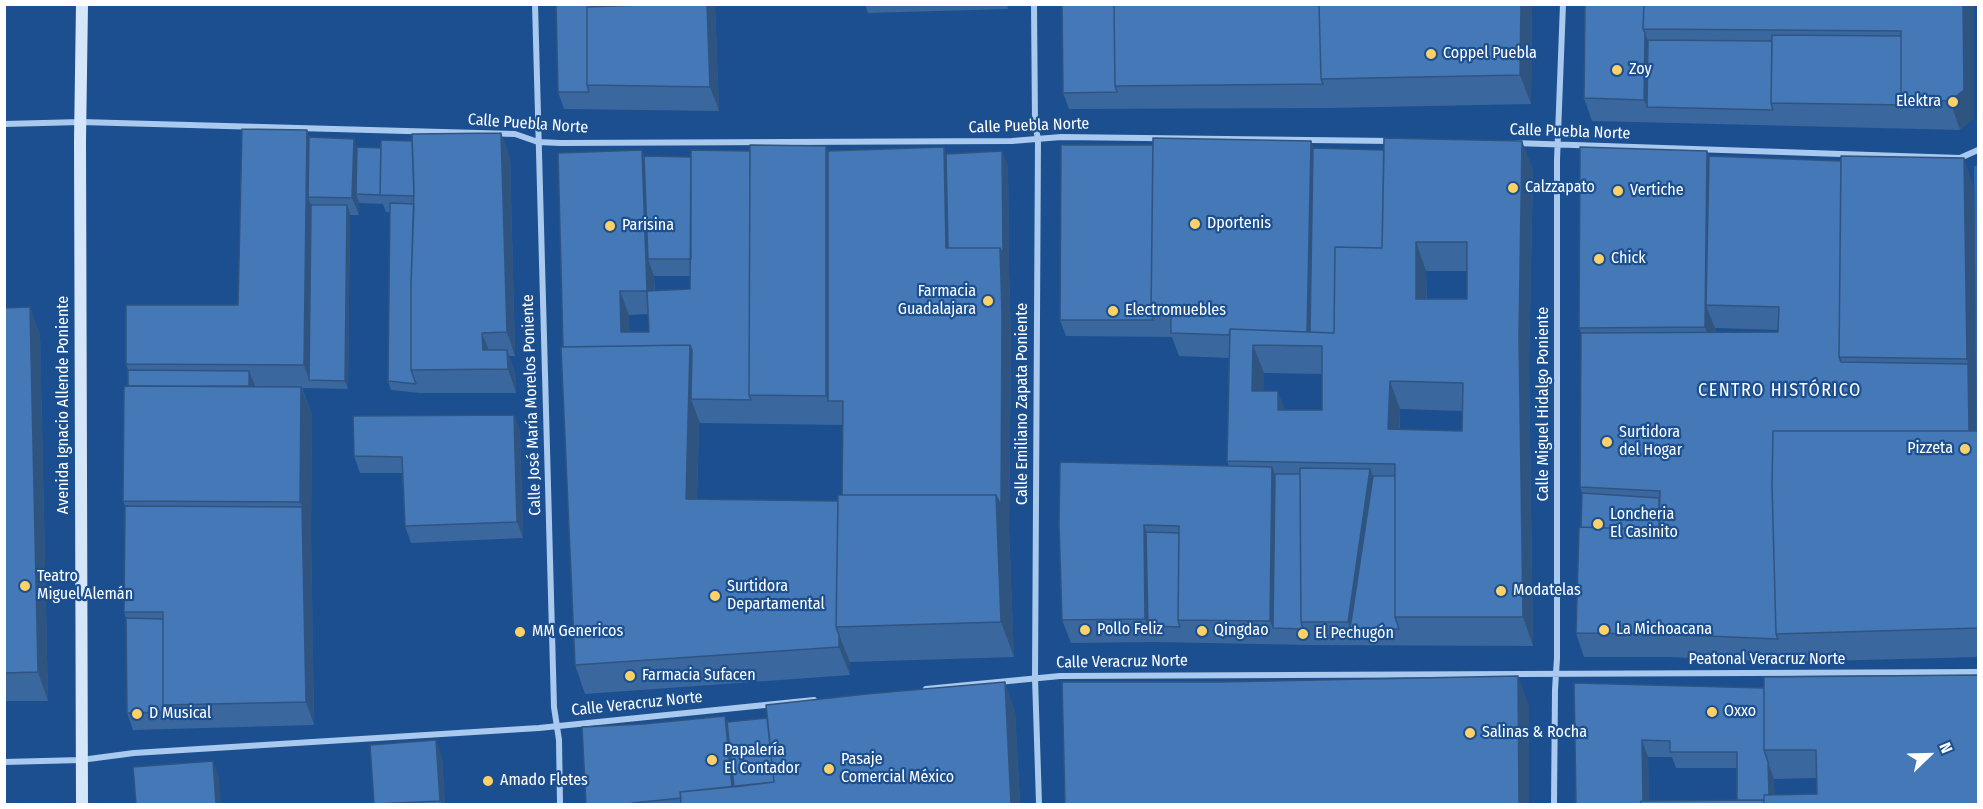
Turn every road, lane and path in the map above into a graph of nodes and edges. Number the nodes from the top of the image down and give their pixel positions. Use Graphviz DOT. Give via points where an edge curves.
graph roads {
  1 [pos="82,4"];
  2 [pos="535,4"];
  3 [pos="1034,4"];
  4 [pos="1563,4"];
  5 [pos="81,122"];
  6 [pos="4,124"];
  7 [pos="1038,139"];
  8 [pos="1400,141"];
  9 [pos="538,142"];
  10 [pos="1506,143"];
  11 [pos="1558,145"];
  12 [pos="1978,150"];
  13 [pos="1978,672"];
  14 [pos="1556,673"];
  15 [pos="1035,678"];
  16 [pos="917,690"];
  17 [pos="823,699"];
  18 [pos="557,725"];
  19 [pos="81,760"];
  20 [pos="4,762"];
  21 [pos="82,804"];
  22 [pos="560,804"];
  23 [pos="1039,804"];
  24 [pos="1554,804"];
  1 -- 5 [label="main road, Avenida Ignacio Allende Poniente"];
  2 -- 9 [label="street, Calle José María Morelos Poniente"];
  3 -- 7 [label="street, Calle Emiliano Zapata Poniente"];
  4 -- 11 [label="street, Calle Miguel Hidalgo Poniente"];
  5 -- 6 [label="street, Calle Puebla Norte"];
  5 -- 9 [label="street, Calle Puebla Norte" via="515,134"];
  5 -- 19 [label="main road, Avenida Ignacio Allende Poniente"];
  7 -- 8 [label="street, Calle Puebla Norte"];
  7 -- 9 [label="street, Calle Puebla Norte"];
  7 -- 15 [label="street, Calle Emiliano Zapata Poniente"];
  9 -- 18 [label="street, Calle José María Morelos Poniente"];
  10 -- 11 [label="street, Calle Puebla Norte"];
  11 -- 12 [label="street, Calle Puebla Norte" via="1960,158"];
  11 -- 14 [label="street, Calle Miguel Hidalgo Poniente"];
  13 -- 14 [label="street, Peatonal Veracruz Norte"];
  14 -- 15 [label="street, Calle Veracruz Norte"];
  14 -- 24 [label="street, Calle Miguel Hidalgo Poniente"];
  15 -- 16 [label="street, Calle Veracruz Norte"];
  15 -- 23 [label="street, Calle Emiliano Zapata Poniente"];
  17 -- 18 [label="street, Calle Veracruz Norte"];
  18 -- 19 [label="street, Calle Veracruz Norte" via="134,753"];
  18 -- 22 [label="street, Calle José María Morelos Poniente"];
  19 -- 20 [label="street, Calle Veracruz Norte"];
  19 -- 21 [label="main road, Avenida Ignacio Allende Poniente"];
}
